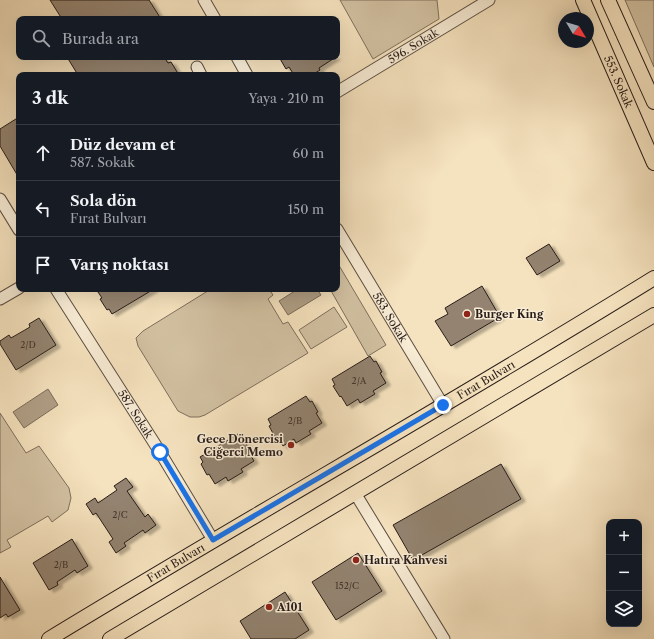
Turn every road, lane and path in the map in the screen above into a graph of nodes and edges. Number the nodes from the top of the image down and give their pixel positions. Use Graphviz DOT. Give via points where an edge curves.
graph roads {
  1 [pos="204,0"];
  2 [pos="489,0"];
  3 [pos="584,0"];
  4 [pos="608,0"];
  5 [pos="213,16"];
  6 [pos="239,60"];
  7 [pos="245,72"];
  8 [pos="340,90"];
  9 [pos="654,102"];
  10 [pos="654,163"];
  11 [pos="0,199"];
  12 [pos="16,225"];
  13 [pos="340,235"];
  14 [pos="654,278"];
  15 [pos="16,290"];
  16 [pos="58,292"];
  17 [pos="0,299"];
  18 [pos="654,315"];
  19 [pos="443,405"];
  20 [pos="355,493"];
  21 [pos="213,540"];
  22 [pos="49,639"];
  23 [pos="110,639"];
  24 [pos="444,639"];
  1 -- 5 [label="street"];
  2 -- 8 [label="street, 596. Sokak"];
  3 -- 10 [label="main road, 553. Sokak"];
  4 -- 9 [label="main road"];
  6 -- 7 [label="street"];
  11 -- 12 [label="street"];
  13 -- 19 [label="street, 583. Sokak"];
  14 -- 19 [label="main road, Fırat Bulvarı"];
  15 -- 17 [label="street"];
  16 -- 21 [label="street, 587. Sokak"];
  18 -- 20 [label="main road"];
  19 -- 21 [label="main road, Fırat Bulvarı"];
  20 -- 23 [label="main road"];
  20 -- 24 [label="street"];
  21 -- 22 [label="main road, Fırat Bulvarı"];
}
